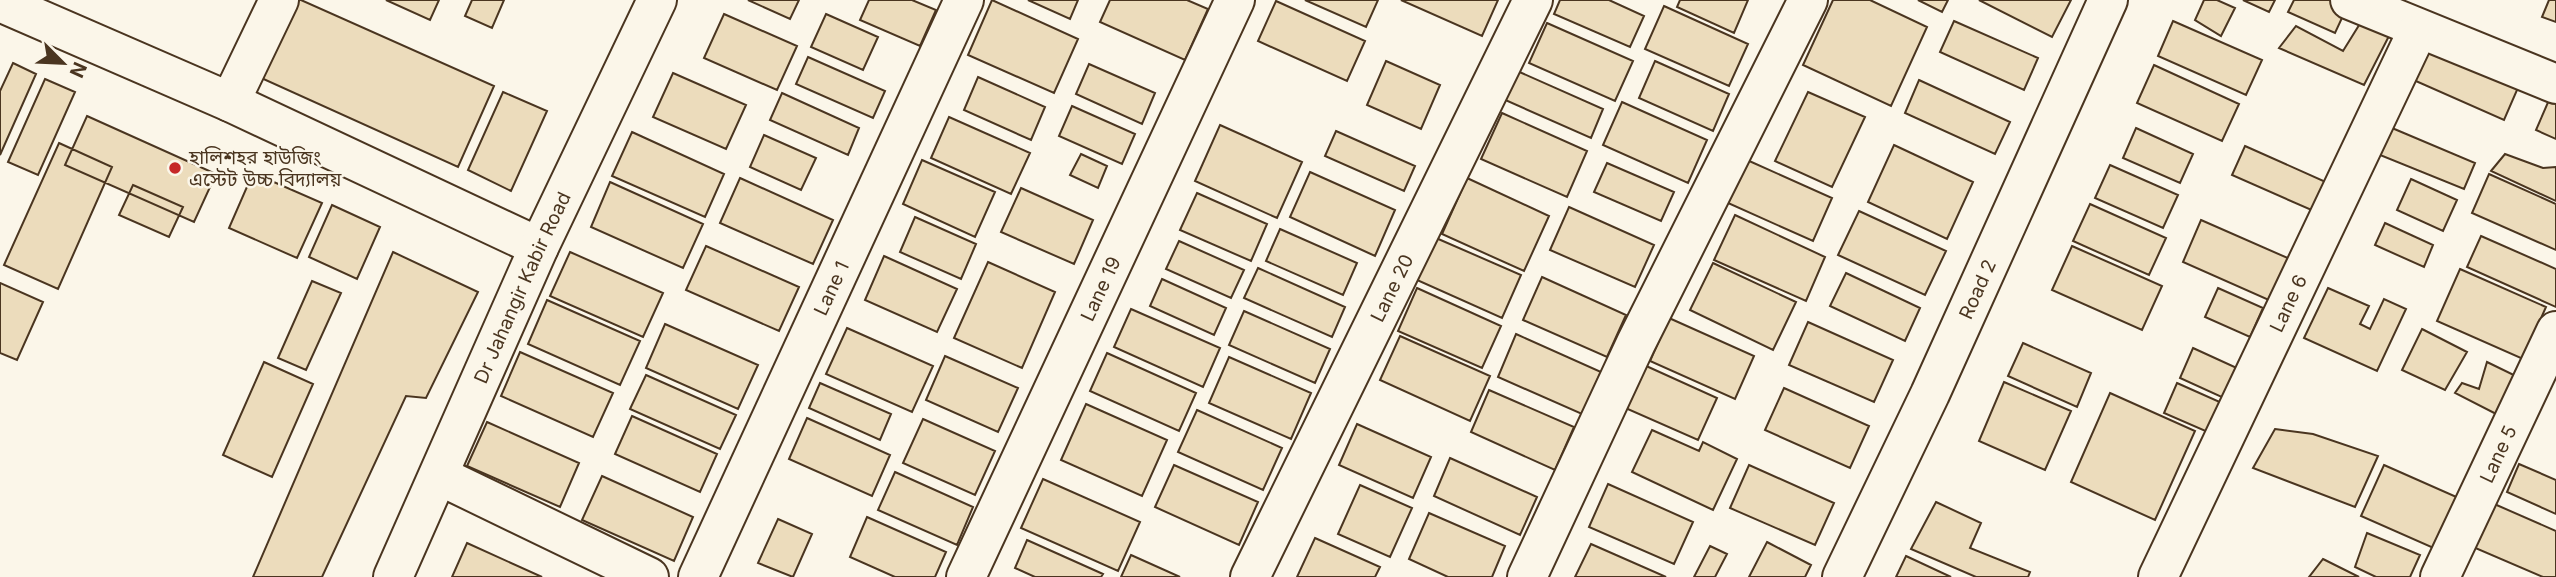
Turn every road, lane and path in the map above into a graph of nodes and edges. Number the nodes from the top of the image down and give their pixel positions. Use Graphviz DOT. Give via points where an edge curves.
graph roads {
  1 [pos="279,0"];
  2 [pos="657,0"];
  3 [pos="964,0"];
  4 [pos="1235,0"];
  5 [pos="1533,0"];
  6 [pos="1808,0"];
  7 [pos="2108,0"];
  8 [pos="2350,0"];
  9 [pos="0,2"];
  10 [pos="2418,30"];
  11 [pos="2556,84"];
  12 [pos="230,102"];
  13 [pos="539,247"];
  14 [pos="2556,331"];
  15 [pos="440,476"];
  16 [pos="393,577"];
  17 [pos="649,577"];
  18 [pos="698,577"];
  19 [pos="966,577"];
  20 [pos="1250,577"];
  21 [pos="1527,577"];
  22 [pos="1842,577"];
  23 [pos="2158,577"];
  24 [pos="2440,577"];
  1 -- 12 [label="street"];
  2 -- 13 [label="street, Dr Jahangir Kabir Road"];
  3 -- 18 [label="street, Lane 1"];
  4 -- 19 [label="street, Lane 19"];
  5 -- 20 [label="street, Lane 20"];
  6 -- 21 [label="street" via="1636,343"];
  7 -- 22 [label="street, Road 2"];
  8 -- 10 [label="street"];
  9 -- 12 [label="street"];
  10 -- 11 [label="street"];
  10 -- 23 [label="street, Lane 6"];
  12 -- 13 [label="street"];
  13 -- 15 [label="street, Dr Jahangir Kabir Road"];
  14 -- 24 [label="street, Lane 5"];
  15 -- 16 [label="street, Dr Jahangir Kabir Road"];
  15 -- 17 [label="street"];
}
